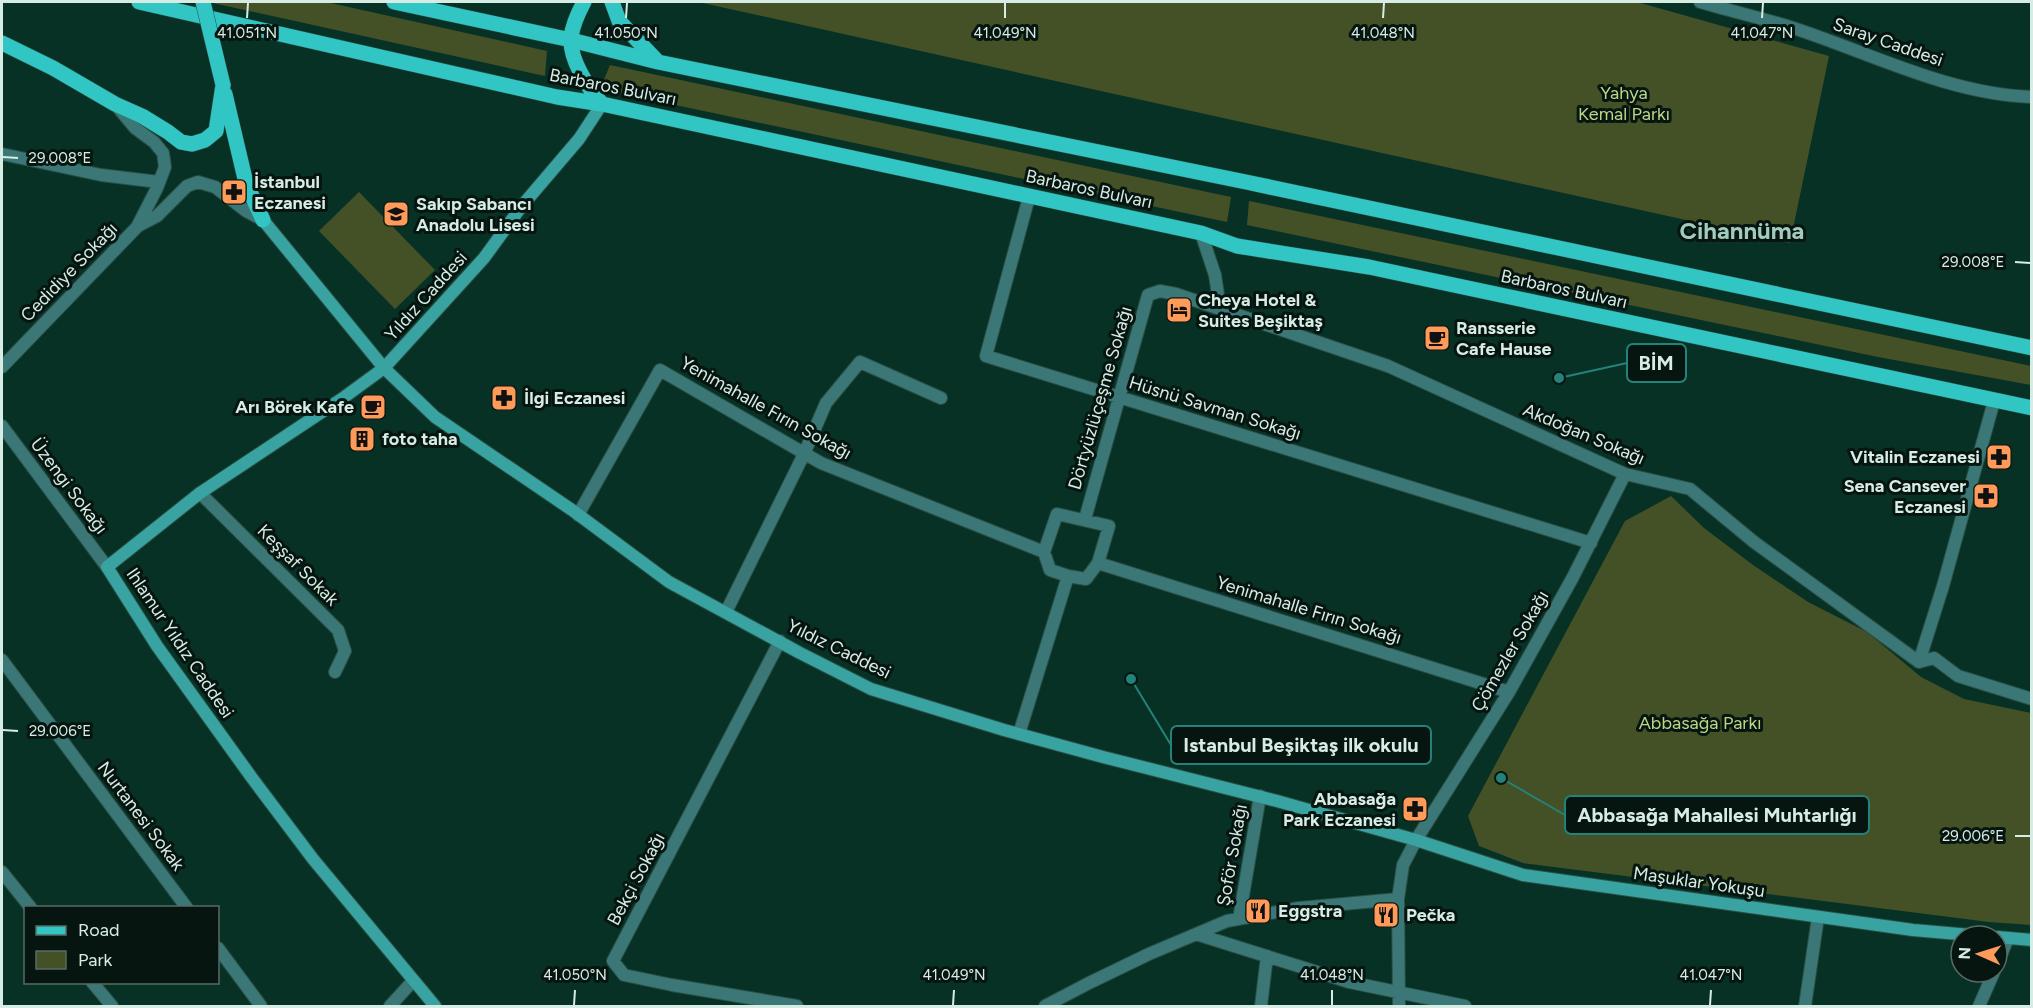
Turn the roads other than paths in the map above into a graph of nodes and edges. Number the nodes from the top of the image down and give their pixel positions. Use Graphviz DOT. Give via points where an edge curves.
graph roads {
  1 [pos="139,2"];
  2 [pos="203,2"];
  3 [pos="394,2"];
  4 [pos="584,2"];
  5 [pos="612,2"];
  6 [pos="1700,2"];
  7 [pos="571,40"];
  8 [pos="2,43"];
  9 [pos="658,62"];
  10 [pos="223,85"];
  11 [pos="2031,97"];
  12 [pos="114,104"];
  13 [pos="602,104"];
  14 [pos="2,154"];
  15 [pos="159,182"];
  16 [pos="1029,197"];
  17 [pos="263,220"];
  18 [pos="137,227"];
  19 [pos="1201,233"];
  20 [pos="1220,308"];
  21 [pos="2031,348"];
  22 [pos="2,367"];
  23 [pos="384,368"];
  24 [pos="1118,397"];
  25 [pos="941,398"];
  26 [pos="1994,401"];
  27 [pos="2031,408"];
  28 [pos="2,426"];
  29 [pos="804,454"];
  30 [pos="1625,474"];
  31 [pos="200,493"];
  32 [pos="578,515"];
  33 [pos="1085,519"];
  34 [pos="1591,543"];
  35 [pos="1044,552"];
  36 [pos="1098,563"];
  37 [pos="107,567"];
  38 [pos="1068,576"];
  39 [pos="726,612"];
  40 [pos="780,641"];
  41 [pos="2,660"];
  42 [pos="1919,662"];
  43 [pos="335,672"];
  44 [pos="1509,692"];
  45 [pos="2031,699"];
  46 [pos="1019,734"];
  47 [pos="1260,796"];
  48 [pos="1416,840"];
  49 [pos="2,872"];
  50 [pos="1398,899"];
  51 [pos="29,906"];
  52 [pos="186,906"];
  53 [pos="1818,917"];
  54 [pos="1239,919"];
  55 [pos="1949,933"];
  56 [pos="1196,934"];
  57 [pos="2009,938"];
  58 [pos="2031,940"];
  59 [pos="219,949"];
  60 [pos="1267,956"];
  61 [pos="412,982"];
  62 [pos="94,984"];
  63 [pos="1989,984"];
  64 [pos="1399,993"];
  65 [pos="111,1006"];
  66 [pos="261,1006"];
  67 [pos="390,1006"];
  68 [pos="435,1006"];
  69 [pos="797,1006"];
  70 [pos="1045,1006"];
  71 [pos="1261,1006"];
  72 [pos="1399,1006"];
  73 [pos="1465,1006"];
  74 [pos="1804,1006"];
  75 [pos="1979,1006"];
  1 -- 13 [label="main road, Barbaros Bulvarı"];
  2 -- 10 [label="main road, bridge"];
  3 -- 7 [label="main road, Barbaros Bulvarı"];
  4 -- 7 [label="main road"];
  5 -- 9 [label="main road" via="619,21"];
  6 -- 11 [label="street, Saray Caddesi" via="1784,25 1921,74 1981,90"];
  7 -- 9 [label="main road, Barbaros Bulvarı"];
  7 -- 13 [label="main road" via="581,76"];
  8 -- 12 [label="main road"];
  9 -- 21 [label="main road, Barbaros Bulvarı"];
  10 -- 12 [label="main road" via="216,131 192,144"];
  10 -- 17 [label="main road" via="246,183"];
  12 -- 15 [label="street, Cedidiye Sokağı" via="163,153 165,167"];
  13 -- 16 [label="main road, Barbaros Bulvarı"];
  13 -- 23 [label="street, Yıldız Caddesi" via="579,139 484,258"];
  14 -- 15 [label="street" via="101,175"];
  15 -- 18 [label="street, Cedidiye Sokağı"];
  16 -- 19 [label="main road, Barbaros Bulvarı"];
  16 -- 24 [label="street, Hüsnü Savman Sokağı" via="986,357"];
  17 -- 18 [label="street, Cedidiye Sokağı" via="215,187 198,182 188,186 157,216"];
  17 -- 23 [label="street, Yıldız Caddesi"];
  18 -- 22 [label="street, Cedidiye Sokağı"];
  19 -- 20 [label="street" via="1215,275"];
  19 -- 26 [label="main road, Barbaros Bulvarı" via="1237,246 1369,267"];
  20 -- 24 [label="street, Dörtyüzlüçeşme Sokağı" via="1160,291 1148,295"];
  20 -- 30 [label="street, Akdoğan Sokağı" via="1388,366"];
  23 -- 31 [label="street, Ihlamur Yıldız Caddesi"];
  23 -- 32 [label="street, Yıldız Caddesi" via="435,417"];
  24 -- 33 [label="street, Dörtyüzlüçeşme Sokağı"];
  24 -- 34 [label="street, Hüsnü Savman Sokağı"];
  25 -- 29 [label="street" via="860,362 826,404"];
  26 -- 27 [label="main road, Barbaros Bulvarı"];
  26 -- 42 [label="street"];
  28 -- 37 [label="street, Üzengi Sokağı"];
  29 -- 32 [label="street, Yenimahalle Fırın Sokağı" via="660,370"];
  29 -- 35 [label="street, Yenimahalle Fırın Sokağı"];
  29 -- 39 [label="street"];
  30 -- 34 [label="street, Çömezler Sokağı"];
  30 -- 42 [label="street, Akdoğan Sokağı" via="1690,489 1754,542"];
  31 -- 37 [label="street, Ihlamur Yıldız Caddesi"];
  31 -- 43 [label="street, Keşşaf Sokak" via="338,630 345,651"];
  32 -- 39 [label="street, Yıldız Caddesi" via="669,582"];
  33 -- 35 [label="street, Dörtyüzlüçeşme Sokağı" via="1057,514"];
  33 -- 36 [label="street, Dörtyüzlüçeşme Sokağı" via="1109,526"];
  34 -- 44 [label="street, Çömezler Sokağı"];
  35 -- 38 [label="street" via="1050,570"];
  36 -- 38 [label="street" via="1086,579"];
  36 -- 44 [label="street, Yenimahalle Fırın Sokağı"];
  37 -- 61 [label="street, Ihlamur Yıldız Caddesi" via="157,646 252,778"];
  38 -- 46 [label="street"];
  39 -- 40 [label="street, Yıldız Caddesi"];
  40 -- 46 [label="street, Yıldız Caddesi" via="871,688"];
  40 -- 69 [label="street, Bekçi Sokağı" via="613,961 624,975"];
  41 -- 52 [label="street, Nurtanesi Sokak"];
  42 -- 45 [label="street, Akdoğan Sokağı" via="1934,658 1958,675"];
  44 -- 48 [label="street, Çömezler Sokağı"];
  46 -- 47 [label="street, Yıldız Caddesi"];
  47 -- 48 [label="street, Yıldız Caddesi"];
  47 -- 54 [label="street, Şoför Sokağı"];
  48 -- 50 [label="street, Çömezler Sokağı" via="1403,865"];
  48 -- 53 [label="street, Maşuklar Yokuşu" via="1523,875"];
  49 -- 51 [label="street"];
  50 -- 54 [label="street" via="1299,908"];
  50 -- 64 [label="street, Çömezler Sokağı"];
  53 -- 55 [label="street, Maşuklar Yokuşu"];
  53 -- 74 [label="street"];
  54 -- 56 [label="street"];
  56 -- 60 [label="street"];
  56 -- 70 [label="street"];
  57 -- 58 [label="street"];
  59 -- 66 [label="street"];
  60 -- 64 [label="street"];
  60 -- 71 [label="street"];
  61 -- 67 [label="street"];
  61 -- 68 [label="street, Ihlamur Yıldız Caddesi"];
  62 -- 65 [label="street"];
  63 -- 75 [label="street"];
  64 -- 72 [label="street, Çömezler Sokağı"];
  64 -- 73 [label="street"];
}
